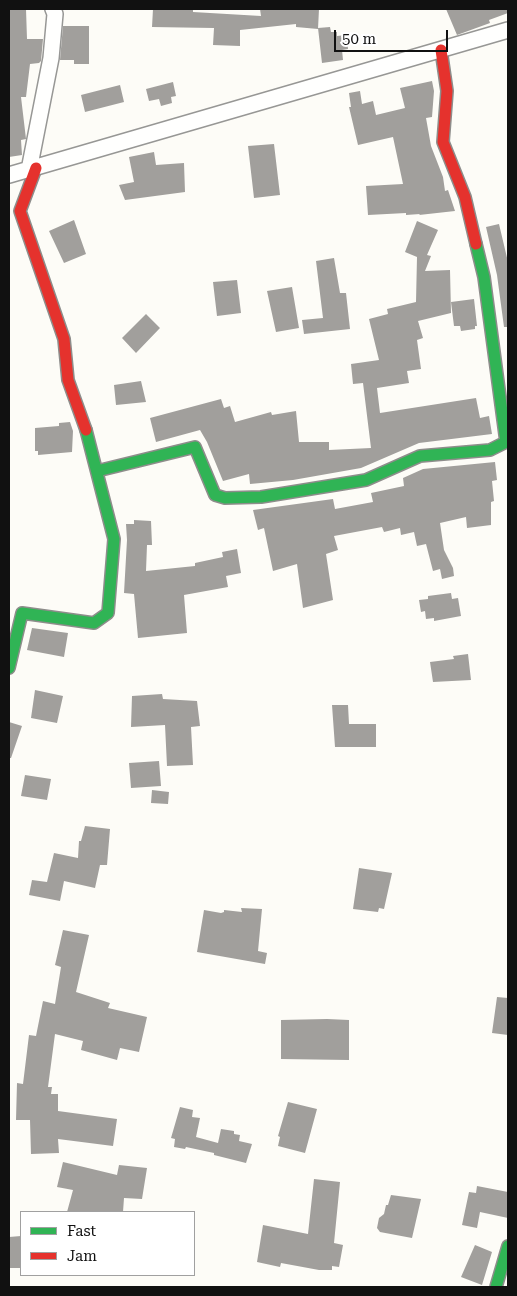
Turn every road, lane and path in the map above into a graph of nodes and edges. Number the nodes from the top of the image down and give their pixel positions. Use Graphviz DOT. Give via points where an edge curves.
graph roads {
  1 [pos="53,9"];
  2 [pos="508,30"];
  3 [pos="441,50"];
  4 [pos="33,169"];
  5 [pos="9,175"];
  6 [pos="505,446"];
  7 [pos="97,472"];
  8 [pos="9,668"];
  9 [pos="508,1246"];
  10 [pos="496,1287"];
  1 -- 4 [label="street" via="51,58"];
  2 -- 3 [label="street"];
  3 -- 4 [label="street"];
  3 -- 6 [label="street" via="448,91 443,142 465,197 484,278"];
  4 -- 5 [label="street"];
  4 -- 7 [label="street" via="20,211 64,339 68,380 87,431"];
  6 -- 7 [label="street" via="420,456 366,480 261,497 225,498 215,495 195,447"];
  7 -- 8 [label="street" via="114,539 108,613 94,623 22,613"];
  9 -- 10 [label="street"];
}
